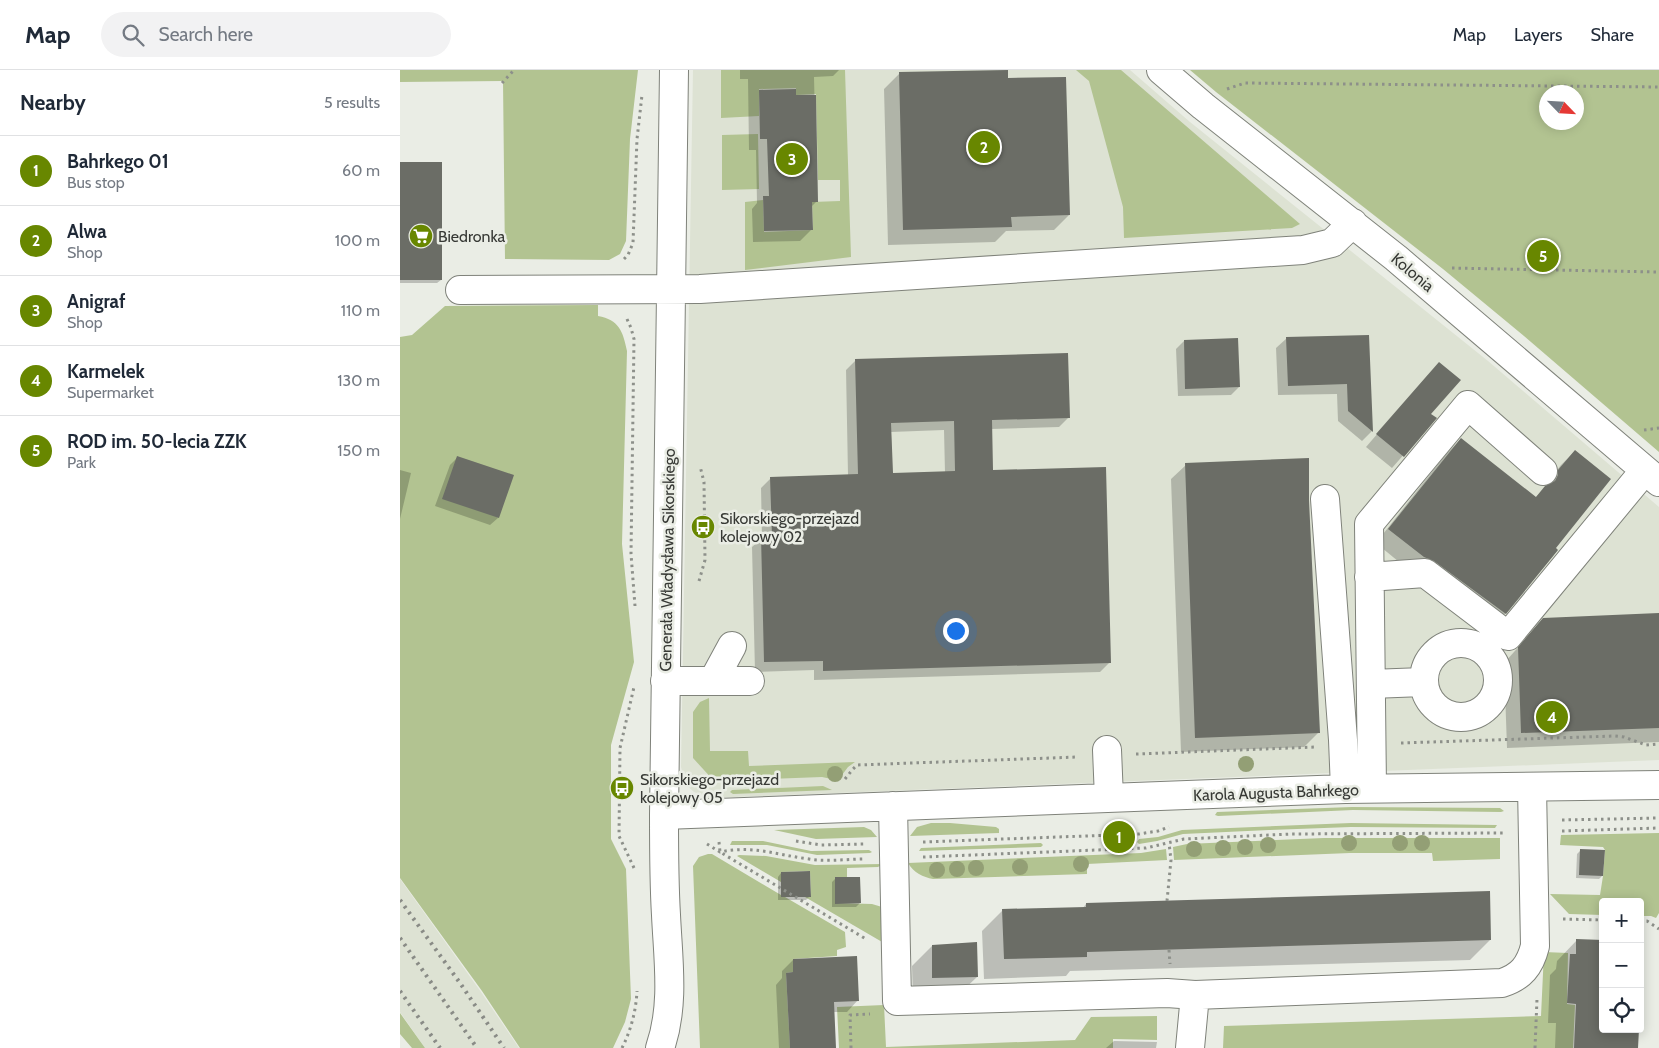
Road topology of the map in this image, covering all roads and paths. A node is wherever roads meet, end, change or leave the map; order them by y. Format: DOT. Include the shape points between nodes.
graph roads {
  1 [pos="514,70"];
  2 [pos="674,70"];
  3 [pos="1161,70"];
  4 [pos="502,83"];
  5 [pos="1659,87"];
  6 [pos="642,90"];
  7 [pos="1223,90"];
  8 [pos="1353,223"];
  9 [pos="1450,268"];
  10 [pos="1659,272"];
  11 [pos="671,288"];
  12 [pos="609,289"];
  13 [pos="460,290"];
  14 [pos="1543,471"];
  15 [pos="1652,476"];
  16 [pos="1325,499"];
  17 [pos="1369,577"];
  18 [pos="636,613"];
  19 [pos="732,646"];
  20 [pos="665,681"];
  21 [pos="713,681"];
  22 [pos="750,681"];
  23 [pos="635,682"];
  24 [pos="1423,682"];
  25 [pos="1371,684"];
  26 [pos="1659,744"];
  27 [pos="1371,745"];
  28 [pos="1343,746"];
  29 [pos="1107,753"];
  30 [pos="841,785"];
  31 [pos="1659,786"];
  32 [pos="1532,787"];
  33 [pos="1372,788"];
  34 [pos="1345,789"];
  35 [pos="1109,798"];
  36 [pos="893,806"];
  37 [pos="664,815"];
  38 [pos="1659,818"];
  39 [pos="1178,825"];
  40 [pos="1533,826"];
  41 [pos="1659,828"];
  42 [pos="719,836"];
  43 [pos="790,840"];
  44 [pos="702,842"];
  45 [pos="1170,843"];
  46 [pos="894,850"];
  47 [pos="720,852"];
  48 [pos="635,871"];
  49 [pos="1167,901"];
  50 [pos="1535,918"];
  51 [pos="1599,920"];
  52 [pos="1644,921"];
  53 [pos="1659,922"];
  54 [pos="1658,928"];
  55 [pos="897,957"];
  56 [pos="1532,960"];
  57 [pos="637,990"];
  58 [pos="1195,995"];
  59 [pos="622,1048"];
  60 [pos="660,1048"];
  61 [pos="1190,1048"];
  62 [pos="1535,1048"];
  1 -- 4 [label="path"];
  2 -- 11 [label="street, Generała Władysława Sikorskiego"];
  3 -- 8 [label="street, Kolonia"];
  5 -- 7 [label="path" via="1245,83"];
  6 -- 12 [label="path" via="633,243 628,255 610,267"];
  8 -- 11 [label="street" via="1332,243 1303,250 700,289"];
  8 -- 15 [label="street, Kolonia"];
  9 -- 10 [label="path"];
  11 -- 12 [label="street"];
  11 -- 20 [label="street, Generała Władysława Sikorskiego"];
  12 -- 13 [label="street"];
  12 -- 18 [label="path" via="609,313 620,314 628,320 634,339 630,554"];
  14 -- 17 [label="street" via="1468,405 1369,524"];
  15 -- 17 [label="street" via="1508,636 1426,573"];
  16 -- 28 [label="street"];
  17 -- 25 [label="street"];
  19 -- 21 [label="street"];
  20 -- 21 [label="street"];
  20 -- 37 [label="street, Generała Władysława Sikorskiego"];
  21 -- 22 [label="street"];
  23 -- 48 [label="path" via="620,748 619,836"];
  24 -- 25 [label="street"];
  25 -- 27 [label="street"];
  26 -- 27 [label="path" via="1646,745 1614,736"];
  27 -- 33 [label="street"];
  28 -- 29 [label="path"];
  28 -- 34 [label="street"];
  29 -- 30 [label="path" via="858,766"];
  29 -- 35 [label="street"];
  31 -- 32 [label="street, Karola Augusta Bahrkego"];
  32 -- 33 [label="street, Karola Augusta Bahrkego"];
  32 -- 40 [label="street"];
  33 -- 34 [label="street, Karola Augusta Bahrkego"];
  34 -- 35 [label="street, Karola Augusta Bahrkego"];
  35 -- 36 [label="street, Karola Augusta Bahrkego"];
  36 -- 37 [label="street, Karola Augusta Bahrkego"];
  36 -- 46 [label="street"];
  37 -- 60 [label="street, Generała Władysława Sikorskiego" via="669,996 665,1034"];
  38 -- 40 [label="path"];
  39 -- 46 [label="path" via="1139,834"];
  40 -- 41 [label="path"];
  40 -- 45 [label="path" via="1291,834"];
  40 -- 50 [label="street"];
  42 -- 47 [label="path"];
  43 -- 46 [label="path"];
  44 -- 47 [label="path"];
  45 -- 46 [label="path" via="1140,848"];
  45 -- 49 [label="path"];
  46 -- 47 [label="path" via="820,860 761,850"];
  46 -- 55 [label="street"];
  47 -- 55 [label="path"];
  50 -- 51 [label="path"];
  50 -- 56 [label="street"];
  52 -- 54 [label="path"];
  53 -- 54 [label="path"];
  55 -- 58 [label="street" via="897,1001 1167,992"];
  56 -- 58 [label="street" via="1514,979 1502,983"];
  56 -- 62 [label="path" via="1538,980"];
  57 -- 59 [label="path" via="636,1007"];
  58 -- 61 [label="street"];
}
